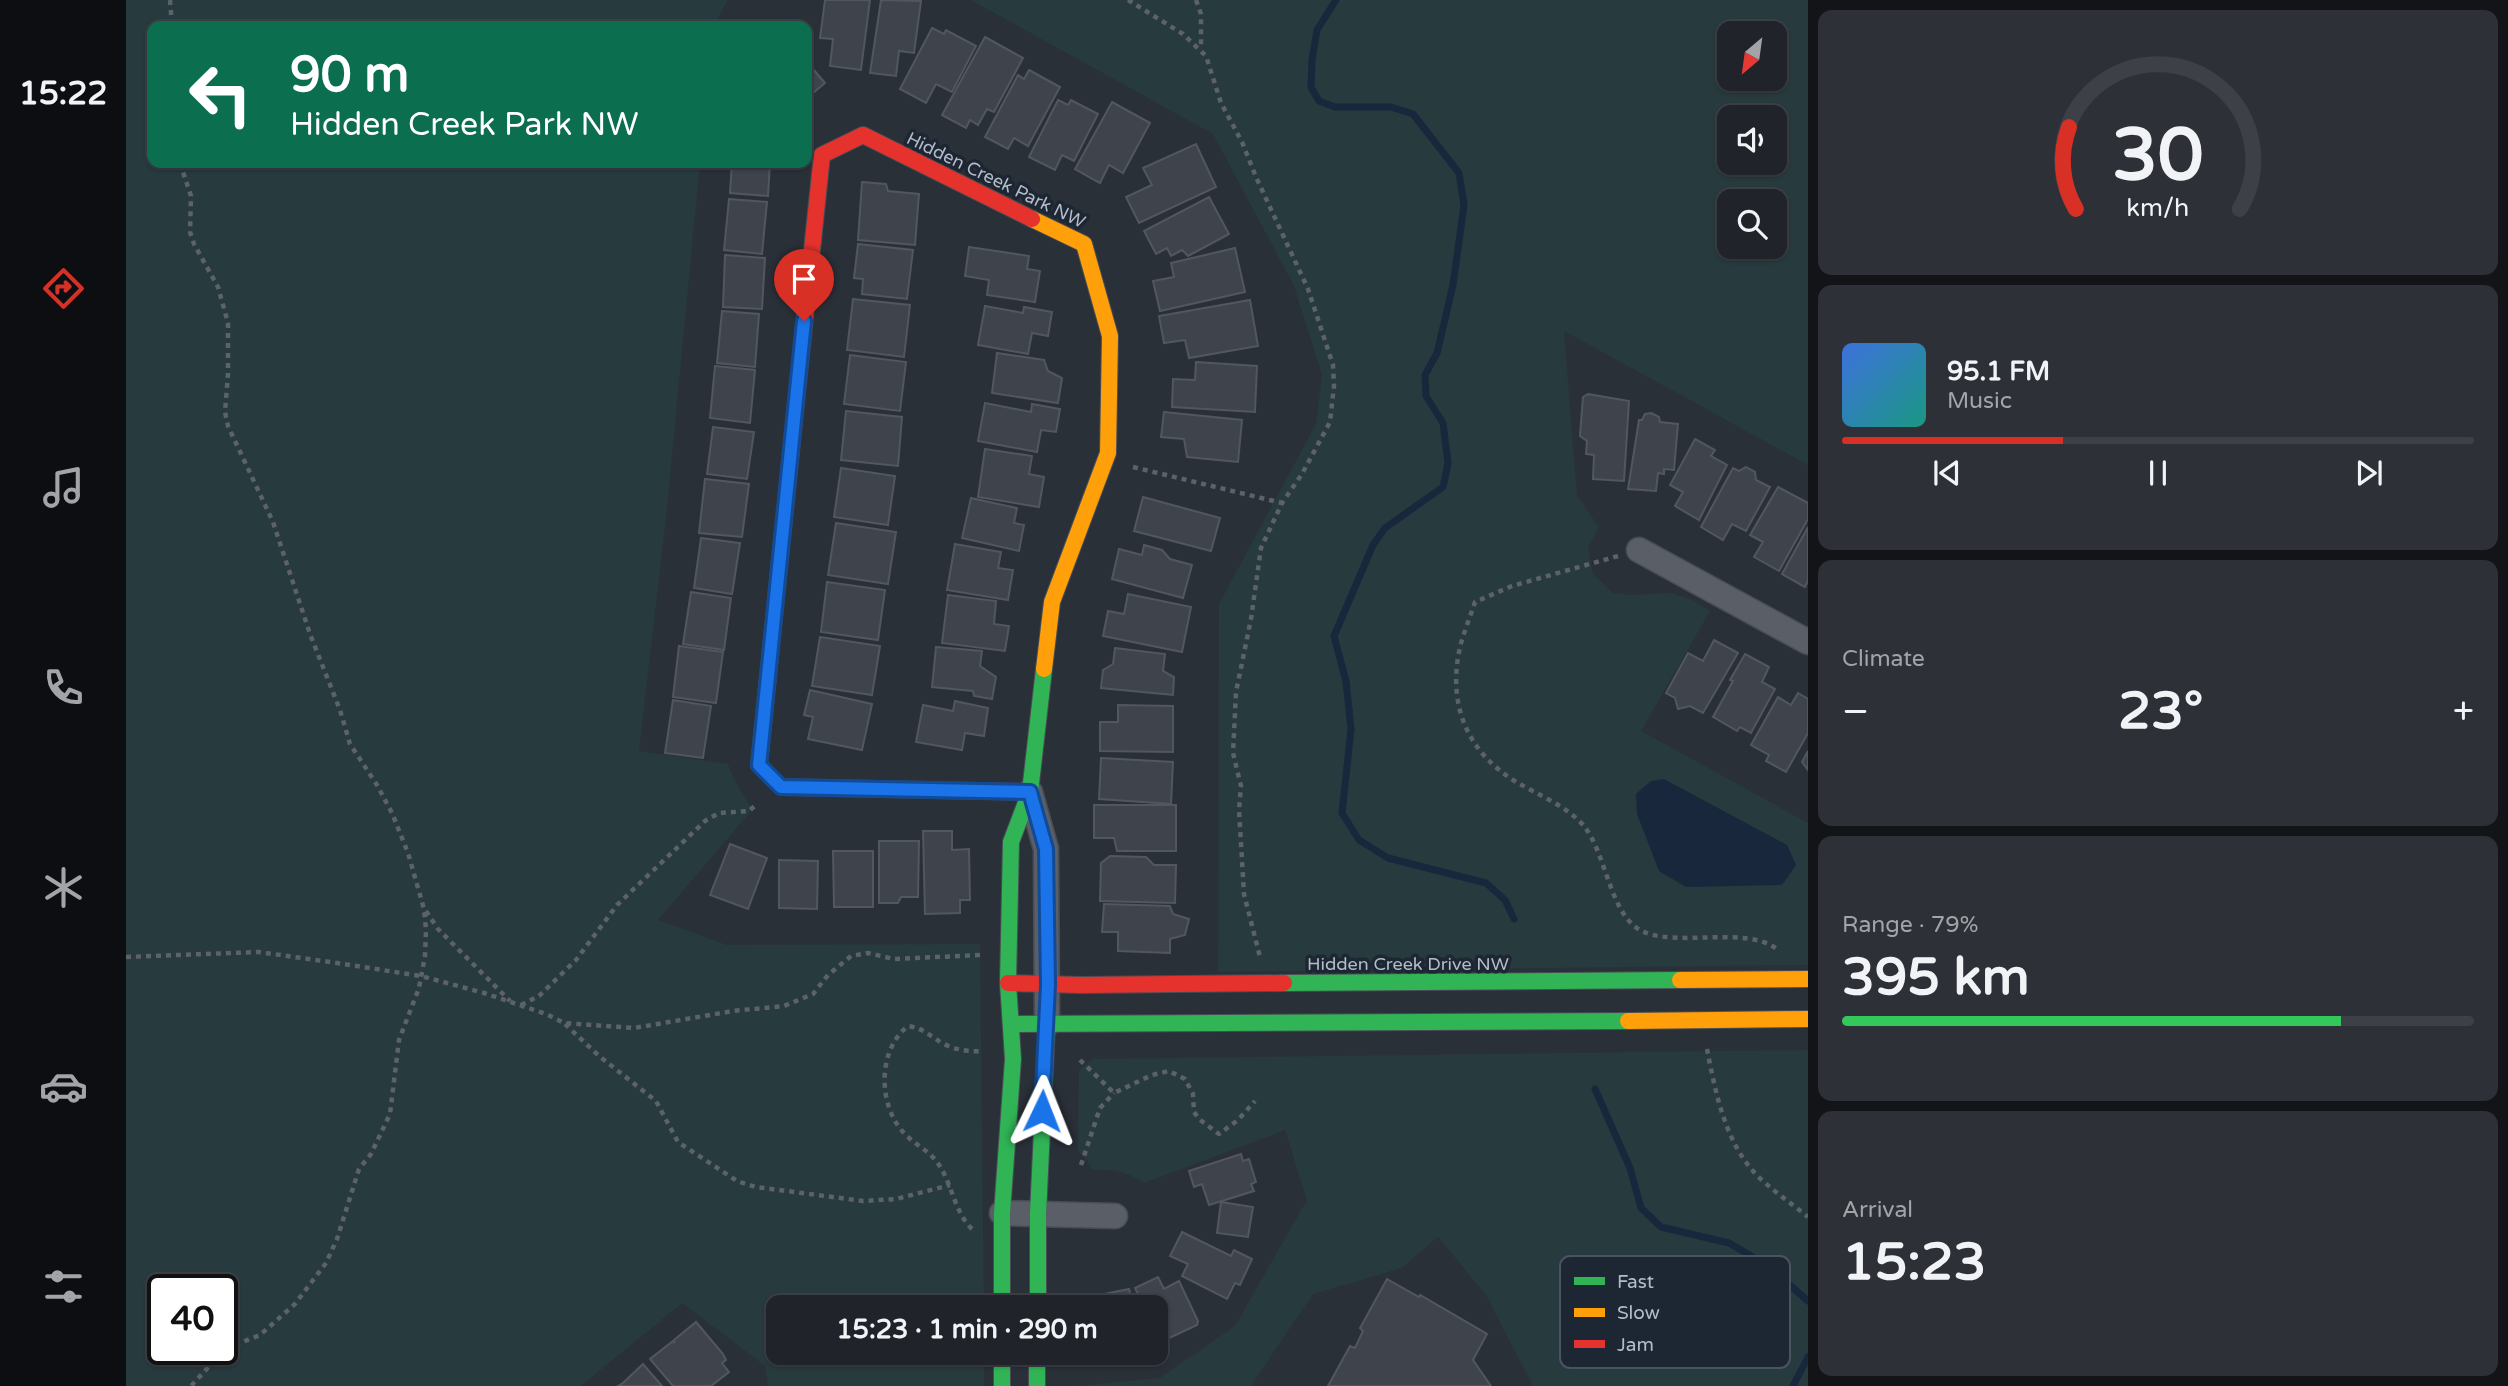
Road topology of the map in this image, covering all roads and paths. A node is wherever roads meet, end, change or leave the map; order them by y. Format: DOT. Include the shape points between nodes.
graph roads {
  1 [pos="170,0"];
  2 [pos="1128,0"];
  3 [pos="1196,0"];
  4 [pos="172,21"];
  5 [pos="1201,49"];
  6 [pos="182,168"];
  7 [pos="1125,465"];
  8 [pos="1282,503"];
  9 [pos="1639,550"];
  10 [pos="1808,642"];
  11 [pos="1030,792"];
  12 [pos="757,804"];
  13 [pos="424,909"];
  14 [pos="1781,954"];
  15 [pos="983,955"];
  16 [pos="126,957"];
  17 [pos="1260,961"];
  18 [pos="421,976"];
  19 [pos="1808,979"];
  20 [pos="1008,983"];
  21 [pos="1048,985"];
  22 [pos="511,1002"];
  23 [pos="520,1005"];
  24 [pos="1808,1018"];
  25 [pos="564,1023"];
  26 [pos="1012,1024"];
  27 [pos="1047,1024"];
  28 [pos="1707,1045"];
  29 [pos="983,1051"];
  30 [pos="1080,1060"];
  31 [pos="1114,1093"];
  32 [pos="1255,1101"];
  33 [pos="1081,1165"];
  34 [pos="950,1185"];
  35 [pos="1002,1213"];
  36 [pos="1038,1214"];
  37 [pos="1115,1216"];
  38 [pos="1808,1216"];
  39 [pos="983,1232"];
  40 [pos="1002,1295"];
  41 [pos="1038,1295"];
  42 [pos="1002,1365"];
  43 [pos="1037,1365"];
  44 [pos="191,1386"];
  45 [pos="1002,1386"];
  46 [pos="1037,1386"];
  1 -- 4 [label="path"];
  2 -- 5 [label="path"];
  3 -- 5 [label="path"];
  5 -- 8 [label="path" via="1221,103 1308,289 1332,365 1330,422"];
  6 -- 13 [label="path" via="191,196 190,232 218,287 228,323 228,426 273,522 350,744 392,813"];
  7 -- 8 [label="path"];
  8 -- 17 [label="path" via="1261,548 1234,711 1244,894"];
  9 -- 10 [label="street"];
  9 -- 14 [label="path" via="1512,586 1475,602 1457,667 1458,700 1466,732 1506,776 1583,825 1600,851 1618,906 1639,930 1758,941"];
  11 -- 11 [label="street, Hidden Creek Park NW" via="1052,602 1108,453 1110,336 1084,244 863,135 822,155 759,765 781,787"];
  11 -- 20 [label="street" via="1011,842"];
  11 -- 21 [label="street" via="1046,849"];
  12 -- 23 [label="path" via="749,811 719,813 705,821 617,905 576,960 539,996"];
  13 -- 18 [label="path"];
  13 -- 22 [label="path"];
  15 -- 25 [label="path" via="894,959 868,953 851,956 813,994 784,1006 634,1028"];
  16 -- 18 [label="path" via="259,952"];
  18 -- 22 [label="path"];
  18 -- 44 [label="path" via="399,1040 390,1114 359,1169 326,1264 296,1304 260,1335 235,1345 214,1361"];
  19 -- 21 [label="street, Hidden Creek Drive NW"];
  20 -- 21 [label="street, Hidden Creek Drive NW"];
  20 -- 26 [label="street"];
  21 -- 27 [label="street"];
  22 -- 23 [label="path"];
  23 -- 25 [label="path"];
  24 -- 27 [label="street"];
  25 -- 34 [label="path" via="656,1101 678,1142 737,1181 756,1188 863,1202"];
  26 -- 27 [label="street"];
  26 -- 35 [label="street"];
  27 -- 36 [label="street"];
  28 -- 38 [label="path" via="1717,1102 1733,1138 1753,1171"];
  29 -- 34 [label="path" via="966,1052 908,1026 889,1051 884,1072 890,1113 904,1133 937,1162"];
  30 -- 31 [label="path"];
  31 -- 32 [label="path" via="1169,1071 1185,1079 1194,1112 1219,1134"];
  31 -- 33 [label="path" via="1100,1108"];
  34 -- 39 [label="path" via="966,1223"];
  35 -- 36 [label="street"];
  35 -- 40 [label="street"];
  36 -- 37 [label="street"];
  36 -- 41 [label="street"];
  42 -- 45 [label="street"];
  43 -- 46 [label="street"];
}
